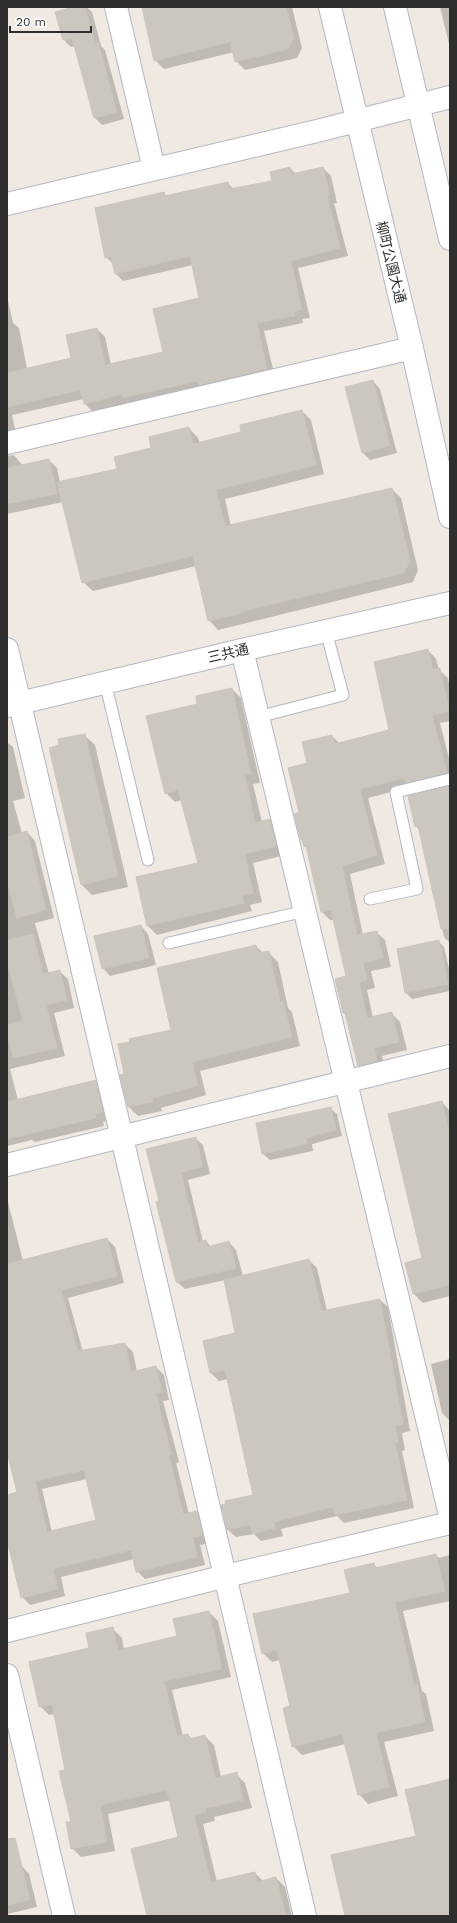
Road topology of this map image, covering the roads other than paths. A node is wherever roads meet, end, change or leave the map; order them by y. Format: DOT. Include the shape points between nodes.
graph roads {
  1 [pos="116,7"];
  2 [pos="330,7"];
  3 [pos="395,7"];
  4 [pos="450,97"];
  5 [pos="419,105"];
  6 [pos="357,121"];
  7 [pos="154,169"];
  8 [pos="7,204"];
  9 [pos="450,239"];
  10 [pos="412,348"];
  11 [pos="7,443"];
  12 [pos="450,516"];
  13 [pos="450,603"];
  14 [pos="326,631"];
  15 [pos="7,649"];
  16 [pos="242,650"];
  17 [pos="105,682"];
  18 [pos="14,705"];
  19 [pos="258,717"];
  20 [pos="450,779"];
  21 [pos="148,860"];
  22 [pos="370,899"];
  23 [pos="305,911"];
  24 [pos="169,943"];
  25 [pos="450,1056"];
  26 [pos="347,1081"];
  27 [pos="122,1136"];
  28 [pos="7,1165"];
  29 [pos="450,1515"];
  30 [pos="450,1523"];
  31 [pos="226,1576"];
  32 [pos="7,1631"];
  33 [pos="7,1675"];
  34 [pos="64,1916"];
  35 [pos="305,1916"];
  1 -- 7 [label="street"];
  2 -- 6 [label="street, 柳町公園大通"];
  3 -- 5 [label="street"];
  4 -- 5 [label="street"];
  5 -- 6 [label="street"];
  5 -- 9 [label="street"];
  6 -- 7 [label="street"];
  6 -- 10 [label="street, 柳町公園大通"];
  7 -- 8 [label="street"];
  10 -- 11 [label="street"];
  10 -- 12 [label="street, 柳町公園大通"];
  13 -- 14 [label="street, 三共通"];
  14 -- 16 [label="street, 三共通"];
  14 -- 19 [label="lane" via="343,695"];
  15 -- 18 [label="street"];
  16 -- 17 [label="street, 三共通"];
  16 -- 19 [label="street"];
  17 -- 18 [label="street, 三共通"];
  17 -- 21 [label="lane"];
  18 -- 27 [label="street"];
  19 -- 23 [label="street"];
  20 -- 22 [label="lane" via="396,792 417,890"];
  23 -- 24 [label="lane"];
  23 -- 26 [label="street"];
  25 -- 26 [label="street"];
  26 -- 27 [label="street"];
  26 -- 29 [label="street"];
  27 -- 28 [label="street"];
  27 -- 31 [label="street"];
  30 -- 31 [label="street"];
  31 -- 32 [label="street"];
  31 -- 35 [label="street"];
  33 -- 34 [label="street"];
}
